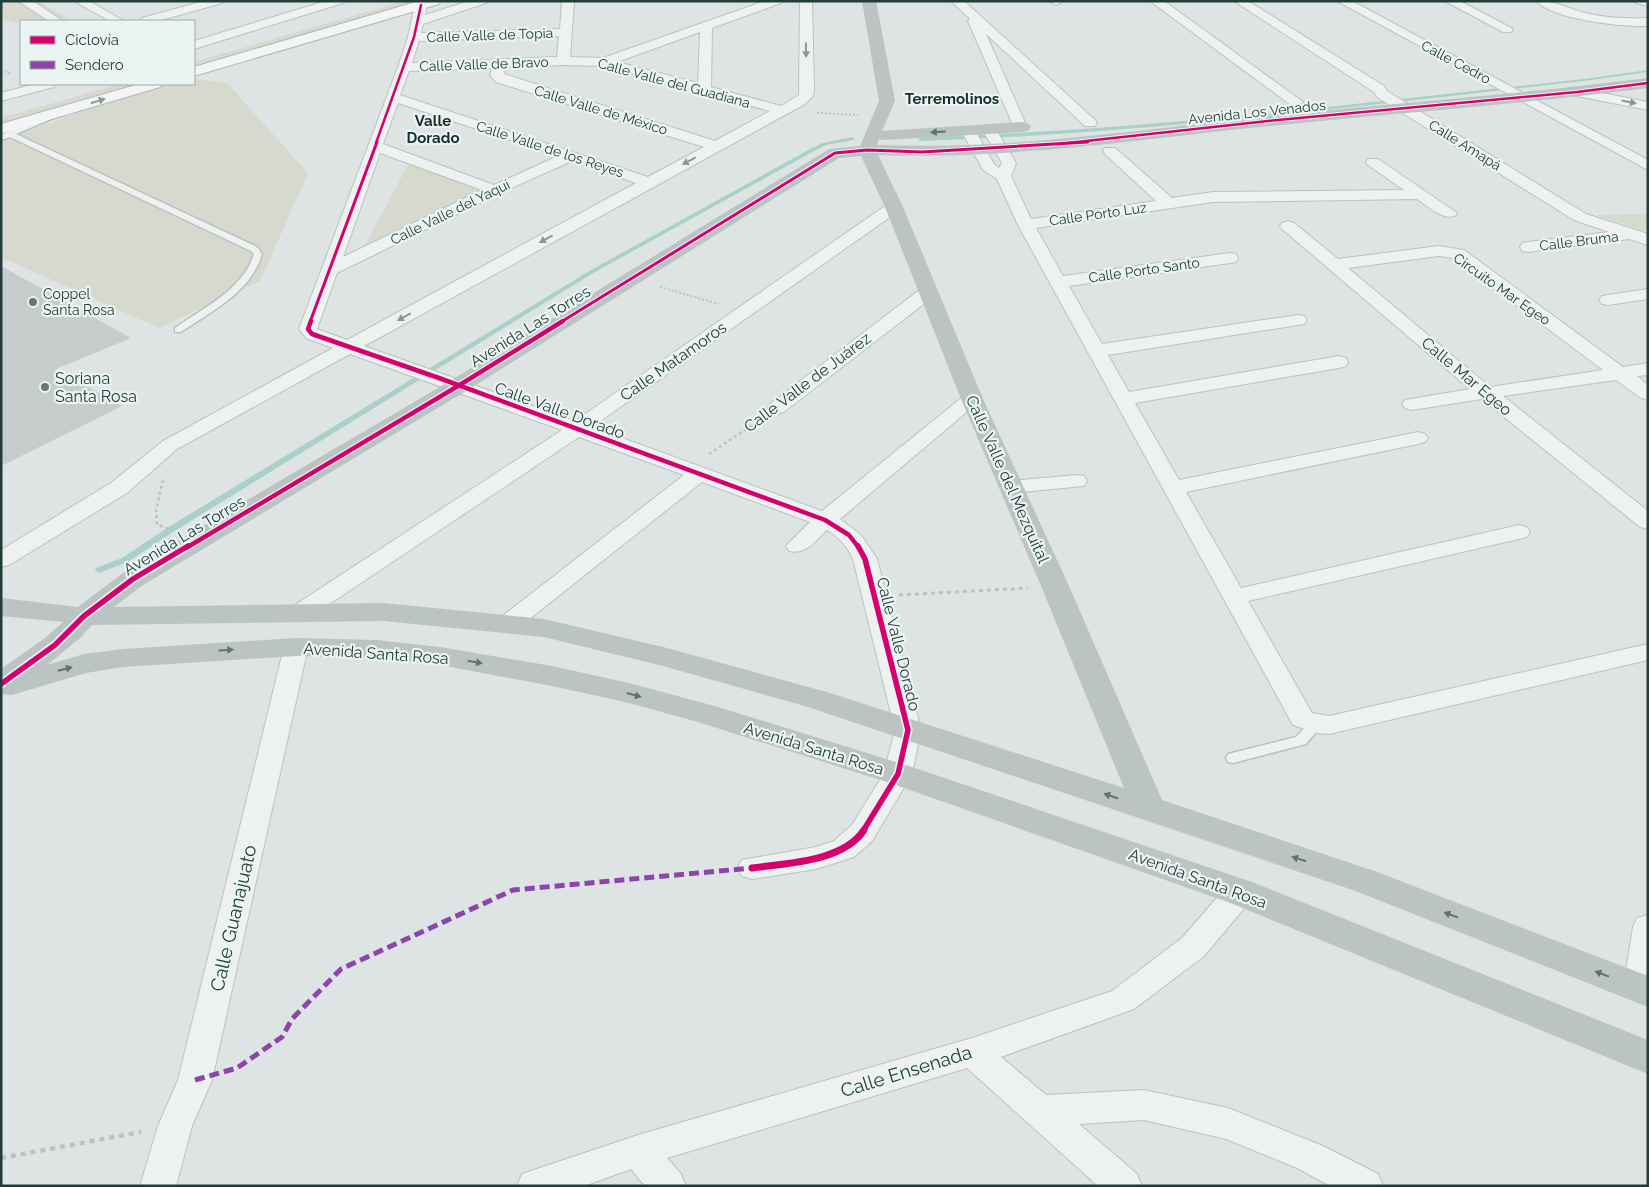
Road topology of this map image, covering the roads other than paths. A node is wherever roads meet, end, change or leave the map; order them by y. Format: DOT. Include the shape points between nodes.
graph roads {
  1 [pos="24,1"];
  2 [pos="80,1"];
  3 [pos="218,1"];
  4 [pos="340,1"];
  5 [pos="399,1"];
  6 [pos="482,1"];
  7 [pos="568,1"];
  8 [pos="777,1"];
  9 [pos="806,1"];
  10 [pos="869,1"];
  11 [pos="957,1"];
  12 [pos="1156,1"];
  13 [pos="1240,1"];
  14 [pos="1343,1"];
  15 [pos="1451,1"];
  16 [pos="1542,1"];
  17 [pos="1640,1"];
  18 [pos="428,3"];
  19 [pos="1648,3"];
  20 [pos="972,15"];
  21 [pos="55,20"];
  22 [pos="116,20"];
  23 [pos="150,20"];
  24 [pos="418,21"];
  25 [pos="1648,22"];
  26 [pos="706,28"];
  27 [pos="1507,29"];
  28 [pos="566,32"];
  29 [pos="414,37"];
  30 [pos="195,46"];
  31 [pos="238,48"];
  32 [pos="195,52"];
  33 [pos="195,61"];
  34 [pos="563,61"];
  35 [pos="604,62"];
  36 [pos="499,64"];
  37 [pos="404,67"];
  38 [pos="195,72"];
  39 [pos="1522,79"];
  40 [pos="1647,84"];
  41 [pos="45,85"];
  42 [pos="109,85"];
  43 [pos="152,85"];
  44 [pos="1465,85"];
  45 [pos="1507,89"];
  46 [pos="704,90"];
  47 [pos="1409,91"];
  48 [pos="1577,92"];
  49 [pos="394,96"];
  50 [pos="1363,96"];
  51 [pos="1,97"];
  52 [pos="1315,100"];
  53 [pos="1394,101"];
  54 [pos="1296,102"];
  55 [pos="1277,104"];
  56 [pos="1648,106"];
  57 [pos="784,112"];
  58 [pos="1,116"];
  59 [pos="1110,121"];
  60 [pos="1090,123"];
  61 [pos="1071,124"];
  62 [pos="1042,126"];
  63 [pos="1020,128"];
  64 [pos="6,132"];
  65 [pos="1,138"];
  66 [pos="994,138"];
  67 [pos="973,139"];
  68 [pos="869,142"];
  69 [pos="375,146"];
  70 [pos="717,146"];
  71 [pos="1110,151"];
  72 [pos="571,156"];
  73 [pos="1373,162"];
  74 [pos="1648,166"];
  75 [pos="1003,176"];
  76 [pos="649,182"];
  77 [pos="1403,182"];
  78 [pos="495,190"];
  79 [pos="1421,194"];
  80 [pos="1311,196"];
  81 [pos="1169,204"];
  82 [pos="894,207"];
  83 [pos="1449,214"];
  84 [pos="1026,225"];
  85 [pos="1288,226"];
  86 [pos="1631,235"];
  87 [pos="1648,240"];
  88 [pos="1528,248"];
  89 [pos="1230,258"];
  90 [pos="1334,265"];
  91 [pos="329,270"];
  92 [pos="1058,282"];
  93 [pos="928,292"];
  94 [pos="1648,294"];
  95 [pos="1608,300"];
  96 [pos="1298,320"];
  97 [pos="178,330"];
  98 [pos="351,347"];
  99 [pos="1096,351"];
  100 [pos="1339,362"];
  101 [pos="1648,369"];
  102 [pos="1618,373"];
  103 [pos="449,382"];
  104 [pos="1485,392"];
  105 [pos="1648,394"];
  106 [pos="972,399"];
  107 [pos="1123,399"];
  108 [pos="1412,404"];
  109 [pos="777,408"];
  110 [pos="577,429"];
  111 [pos="1418,438"];
  112 [pos="692,472"];
  113 [pos="1076,481"];
  114 [pos="1011,487"];
  115 [pos="1173,488"];
  116 [pos="825,520"];
  117 [pos="1648,522"];
  118 [pos="1519,532"];
  119 [pos="797,546"];
  120 [pos="1,560"];
  121 [pos="1234,597"];
  122 [pos="1,607"];
  123 [pos="301,612"];
  124 [pos="84,616"];
  125 [pos="509,623"];
  126 [pos="296,647"];
  127 [pos="1648,652"];
  128 [pos="1,686"];
  129 [pos="1316,724"];
  130 [pos="908,730"];
  131 [pos="1232,758"];
  132 [pos="898,774"];
  133 [pos="1149,809"];
  134 [pos="752,868"];
  135 [pos="1240,892"];
  136 [pos="1648,927"];
  137 [pos="1643,990"];
  138 [pos="972,1052"];
  139 [pos="1648,1057"];
  140 [pos="1040,1111"];
  141 [pos="638,1151"];
  142 [pos="538,1185"];
  143 [pos="158,1186"];
  144 [pos="668,1186"];
  145 [pos="1124,1186"];
  146 [pos="1365,1186"];
  1 -- 21 [label="street"];
  2 -- 22 [label="street"];
  3 -- 23 [label="street"];
  4 -- 30 [label="street"];
  5 -- 31 [label="highway"];
  6 -- 24 [label="street"];
  7 -- 28 [label="street"];
  8 -- 26 [label="street"];
  9 -- 57 [label="street, one-way" via="806,96"];
  10 -- 68 [label="street" via="887,101"];
  11 -- 20 [label="street"];
  12 -- 54 [label="street"];
  13 -- 53 [label="street, Calle Amapá"];
  14 -- 45 [label="street, Calle Cedro"];
  15 -- 27 [label="street"];
  16 -- 25 [label="street" via="1565,11 1625,24"];
  17 -- 19 [label="street"];
  18 -- 24 [label="street, Calle Valle Dorado"];
  18 -- 38 [label="highway"];
  20 -- 60 [label="street"];
  20 -- 63 [label="street"];
  24 -- 29 [label="street, Calle Valle Dorado"];
  26 -- 35 [label="street"];
  26 -- 46 [label="street"];
  28 -- 29 [label="street, Calle Valle de Topia"];
  28 -- 34 [label="street"];
  29 -- 37 [label="street, Calle Valle Dorado"];
  31 -- 32 [label="street"];
  31 -- 33 [label="highway"];
  34 -- 35 [label="street, Calle Valle del Guadiana"];
  34 -- 36 [label="street, Calle Valle de Bravo"];
  35 -- 46 [label="street, Calle Valle del Guadiana"];
  36 -- 37 [label="street, Calle Valle de Bravo"];
  36 -- 70 [label="street, Calle Valle de México" via="497,75 501,79"];
  37 -- 49 [label="street, Calle Valle Dorado"];
  39 -- 45 [label="street, Avenida Los Venados"];
  40 -- 48 [label="street, Avenida Los Venados"];
  41 -- 51 [label="street"];
  42 -- 58 [label="highway"];
  64 -- 43 [label="highway, one-way"];
  44 -- 45 [label="street, Avenida Los Venados"];
  45 -- 48 [label="street, Avenida Los Venados"];
  45 -- 53 [label="street, Avenida Los Venados"];
  45 -- 74 [label="street, Calle Cedro"];
  46 -- 57 [label="street, Calle Valle del Guadiana"];
  47 -- 53 [label="street, Avenida Los Venados"];
  48 -- 56 [label="street, one-way"];
  49 -- 69 [label="street, Calle Valle Dorado"];
  49 -- 72 [label="street, Calle Valle de los Reyes"];
  50 -- 53 [label="street, Avenida Los Venados"];
  52 -- 54 [label="street, Avenida Los Venados"];
  53 -- 66 [label="street, Avenida Los Venados" via="1268,121 1086,142"];
  53 -- 86 [label="street, Calle Amapá" via="1580,217"];
  54 -- 55 [label="street, Avenida Los Venados"];
  57 -- 70 [label="street"];
  59 -- 60 [label="street"];
  60 -- 61 [label="street"];
  62 -- 63 [label="street, Avenida Los Venados"];
  63 -- 66 [label="street, Avenida Los Venados"];
  64 -- 65 [label="lane"];
  64 -- 97 [label="lane" via="254,249 258,254 257,260 239,288"];
  66 -- 67 [label="street, Avenida Los Venados"];
  66 -- 75 [label="street" via="1009,163"];
  67 -- 68 [label="street, Avenida Los Venados" via="922,152"];
  67 -- 75 [label="street" via="988,166"];
  68 -- 82 [label="street, Calle Valle del Mezquital"];
  68 -- 103 [label="street, Avenida Las Torres" via="835,153 630,278"];
  69 -- 78 [label="street"];
  69 -- 91 [label="street, Calle Valle Dorado"];
  70 -- 76 [label="street, one-way"];
  71 -- 81 [label="street"];
  72 -- 76 [label="street, Calle Valle de los Reyes"];
  72 -- 78 [label="street, Calle Valle del Yaqui"];
  73 -- 77 [label="street"];
  75 -- 84 [label="street"];
  76 -- 98 [label="street, one-way"];
  77 -- 79 [label="street"];
  77 -- 80 [label="street" via="1336,189"];
  78 -- 91 [label="street, Calle Valle del Yaqui"];
  79 -- 80 [label="street"];
  79 -- 83 [label="street"];
  80 -- 81 [label="street, Calle Porto Luz" via="1220,197"];
  81 -- 84 [label="street, Calle Porto Luz"];
  82 -- 93 [label="street, Calle Valle del Mezquital"];
  82 -- 110 [label="street, Calle Matamoros"];
  84 -- 92 [label="street"];
  85 -- 90 [label="street, Calle Mar Egeo"];
  86 -- 87 [label="street, Calle Amapá"];
  86 -- 88 [label="street, Calle Bruma"];
  89 -- 92 [label="street, Calle Porto Santo"];
  90 -- 102 [label="street, Circuito Mar Egeo" via="1439,251 1458,254"];
  90 -- 104 [label="street, Calle Mar Egeo"];
  91 -- 98 [label="street, Calle Valle Dorado" via="308,329 312,334"];
  92 -- 99 [label="street"];
  93 -- 106 [label="street, Calle Valle del Mezquital"];
  93 -- 109 [label="street, Calle Valle de Juárez"];
  94 -- 95 [label="street"];
  96 -- 99 [label="street"];
  98 -- 103 [label="street, Calle Valle Dorado"];
  98 -- 120 [label="street" via="170,445 119,488"];
  99 -- 107 [label="street"];
  100 -- 107 [label="street"];
  101 -- 102 [label="street"];
  102 -- 104 [label="street"];
  102 -- 105 [label="street, Circuito Mar Egeo"];
  103 -- 110 [label="street, Calle Valle Dorado"];
  103 -- 124 [label="street, Avenida Las Torres" via="133,580"];
  104 -- 108 [label="street"];
  104 -- 117 [label="street, Calle Mar Egeo"];
  106 -- 114 [label="street, Calle Valle del Mezquital"];
  106 -- 116 [label="street"];
  107 -- 115 [label="street"];
  110 -- 112 [label="street, Calle Valle Dorado"];
  110 -- 123 [label="street, Calle Matamoros"];
  111 -- 115 [label="street"];
  112 -- 116 [label="street, Calle Valle Dorado"];
  112 -- 125 [label="street"];
  113 -- 114 [label="street"];
  114 -- 133 [label="street, Calle Valle del Mezquital"];
  115 -- 121 [label="street"];
  116 -- 119 [label="street"];
  116 -- 130 [label="street, Calle Valle Dorado" via="848,532 865,559"];
  118 -- 121 [label="street"];
  121 -- 129 [label="street" via="1302,719"];
  122 -- 124 [label="street"];
  123 -- 124 [label="street"];
  123 -- 125 [label="street" via="383,612"];
  124 -- 128 [label="street, Avenida Santa Rosa" via="55,645"];
  125 -- 130 [label="street" via="667,657 818,700"];
  128 -- 126 [label="street, Avenida Santa Rosa, one-way" via="123,658"];
  126 -- 132 [label="street, Avenida Santa Rosa, one-way" via="377,649 440,656 552,676 707,714"];
  126 -- 143 [label="street, Calle Guanajuato" via="195,1080 175,1126"];
  127 -- 129 [label="street" via="1329,724"];
  129 -- 131 [label="lane" via="1301,741"];
  130 -- 132 [label="street"];
  133 -- 130 [label="street, one-way"];
  132 -- 134 [label="street" via="862,833 844,849 816,858"];
  132 -- 135 [label="street, Avenida Santa Rosa"];
  137 -- 133 [label="street, one-way" via="1365,881"];
  135 -- 138 [label="street, Calle Ensenada" via="1193,947 1123,1000"];
  135 -- 139 [label="street, Avenida Santa Rosa"];
  136 -- 137 [label="street"];
  138 -- 140 [label="street"];
  138 -- 141 [label="street, Calle Ensenada"];
  140 -- 145 [label="street"];
  140 -- 146 [label="street" via="1144,1105 1228,1124 1310,1157"];
  141 -- 142 [label="street, Calle Ensenada"];
  141 -- 144 [label="street"];
}
